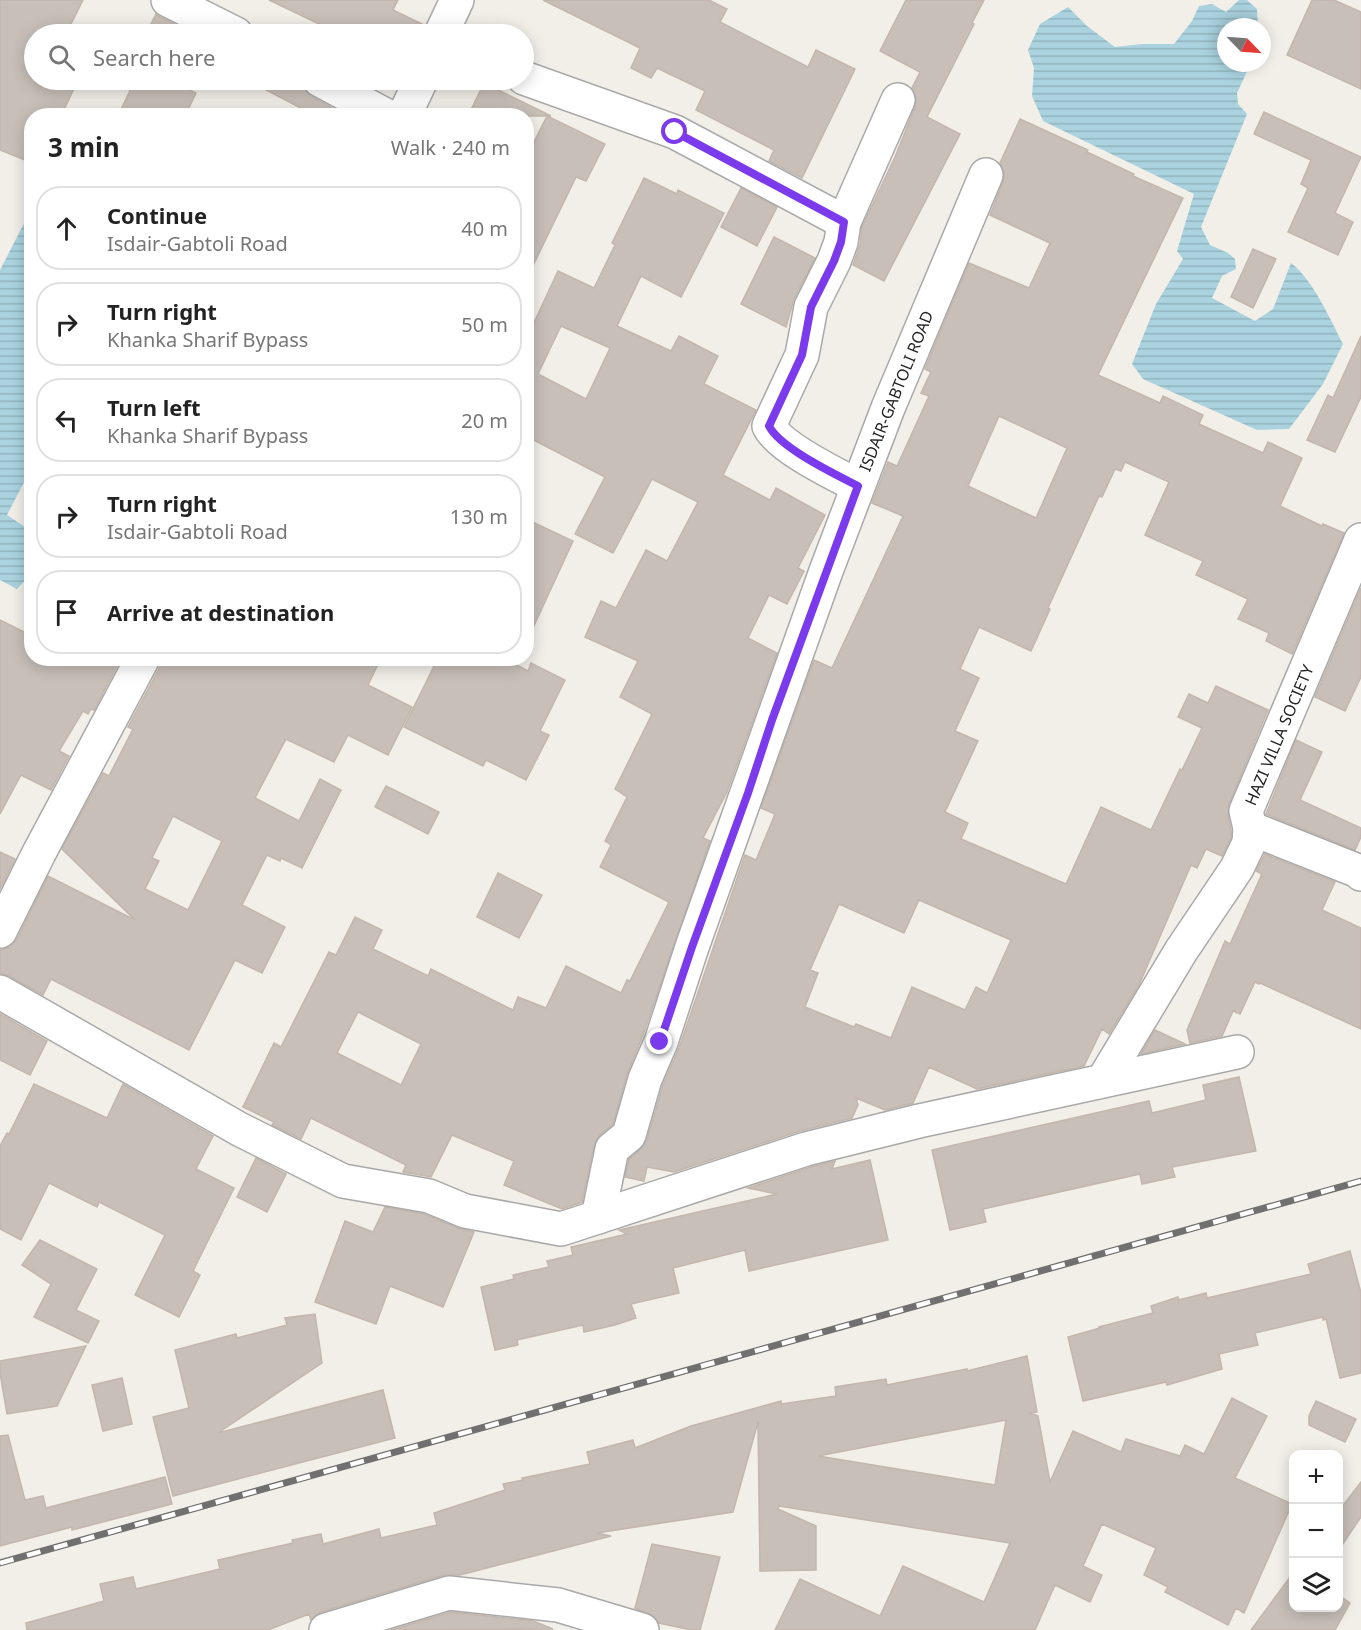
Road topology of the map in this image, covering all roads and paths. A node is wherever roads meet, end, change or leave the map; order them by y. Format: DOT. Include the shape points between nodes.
graph roads {
  1 [pos="168,0"];
  2 [pos="457,0"];
  3 [pos="224,19"];
  4 [pos="446,24"];
  5 [pos="534,82"];
  6 [pos="339,90"];
  7 [pos="416,90"];
  8 [pos="898,100"];
  9 [pos="372,108"];
  10 [pos="408,108"];
  11 [pos="986,175"];
  12 [pos="844,222"];
  13 [pos="858,486"];
  14 [pos="1361,540"];
  15 [pos="139,666"];
  16 [pos="1250,828"];
  17 [pos="1361,874"];
  18 [pos="0,931"];
  19 [pos="0,992"];
  20 [pos="1238,1052"];
  21 [pos="1104,1079"];
  22 [pos="598,1217"];
  23 [pos="326,1630"];
  24 [pos="642,1630"];
  1 -- 3 [label="street"];
  2 -- 4 [label="street"];
  5 -- 12 [label="street" via="675,132"];
  6 -- 9 [label="street"];
  7 -- 10 [label="street"];
  8 -- 12 [label="street"];
  11 -- 13 [label="street, ISDAIR-GABTOLI ROAD"];
  12 -- 13 [label="street" via="834,261 811,307 802,355 769,426 773,435 807,458"];
  13 -- 22 [label="street, ISDAIR-GABTOLI ROAD" via="645,1079 629,1135 612,1149"];
  14 -- 16 [label="street, HAZI VILLA SOCIETY" via="1246,812"];
  15 -- 18 [label="street"];
  16 -- 17 [label="street"];
  16 -- 21 [label="street, HAZI VILLA SOCIETY" via="1237,868 1181,951"];
  19 -- 22 [label="street" via="239,1129 343,1181 429,1196 465,1211 561,1229"];
  20 -- 21 [label="street"];
  21 -- 22 [label="street" via="806,1149"];
  23 -- 24 [label="street" via="449,1593 558,1605"];
}
